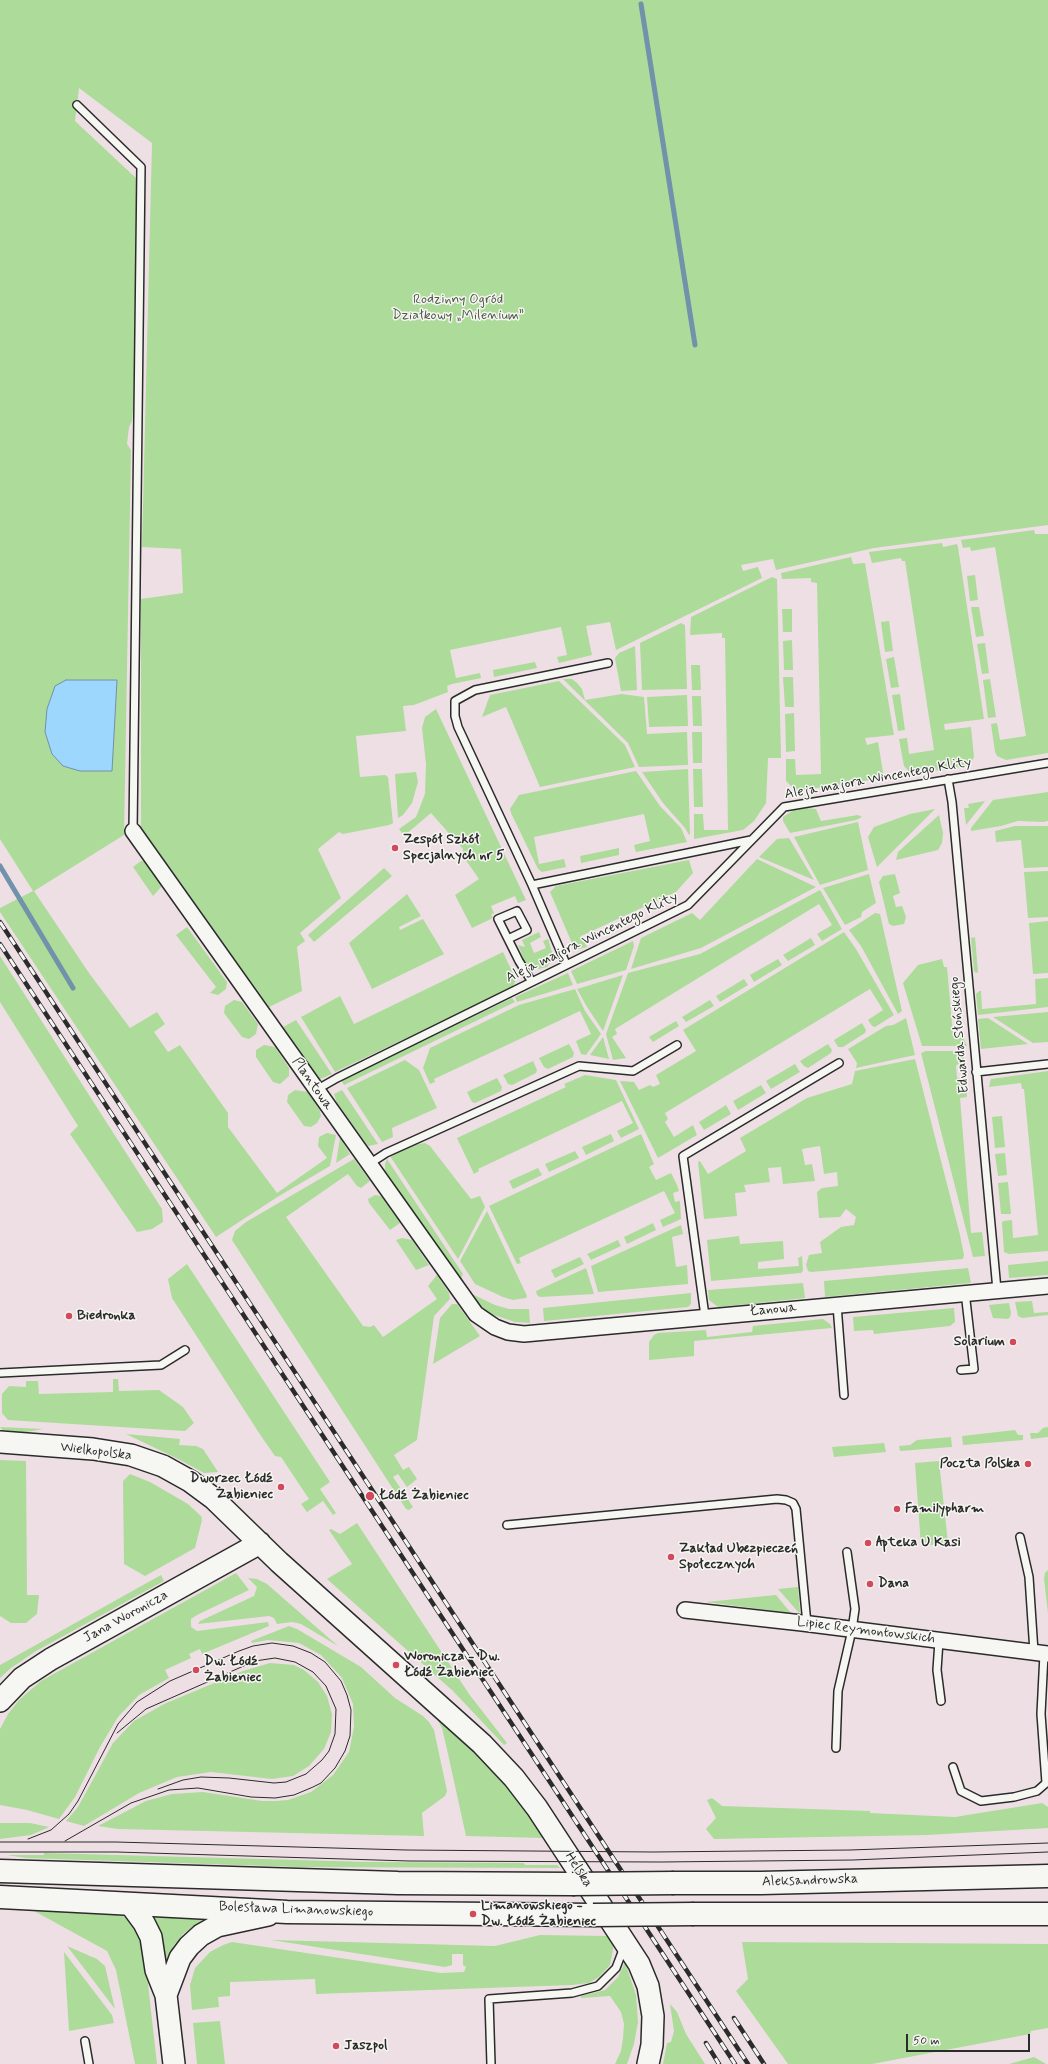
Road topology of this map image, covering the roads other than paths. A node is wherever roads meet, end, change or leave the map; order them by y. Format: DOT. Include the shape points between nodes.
graph roads {
  1 [pos="77,105"];
  2 [pos="608,664"];
  3 [pos="1048,764"];
  4 [pos="948,779"];
  5 [pos="133,831"];
  6 [pos="752,840"];
  7 [pos="532,885"];
  8 [pos="508,939"];
  9 [pos="566,964"];
  10 [pos="532,982"];
  11 [pos="677,1045"];
  12 [pos="839,1063"];
  13 [pos="1048,1064"];
  14 [pos="976,1072"];
  15 [pos="316,1090"];
  16 [pos="369,1164"];
  17 [pos="1048,1286"];
  18 [pos="997,1290"];
  19 [pos="965,1292"];
  20 [pos="837,1304"];
  21 [pos="705,1316"];
  22 [pos="499,1329"];
  23 [pos="185,1350"];
  24 [pos="961,1370"];
  25 [pos="0,1373"];
  26 [pos="844,1395"];
  27 [pos="0,1442"];
  28 [pos="507,1525"];
  29 [pos="1020,1537"];
  30 [pos="260,1543"];
  31 [pos="847,1552"];
  32 [pos="685,1610"];
  33 [pos="807,1624"];
  34 [pos="852,1630"];
  35 [pos="939,1641"];
  36 [pos="1042,1653"];
  37 [pos="0,1701"];
  38 [pos="941,1701"];
  39 [pos="836,1748"];
  40 [pos="494,1755"];
  41 [pos="953,1767"];
  42 [pos="1047,1783"];
  43 [pos="3,1869"];
  44 [pos="1048,1876"];
  45 [pos="0,1897"];
  46 [pos="130,1904"];
  47 [pos="287,1912"];
  48 [pos="1048,1914"];
  49 [pos="626,1943"];
  50 [pos="166,1995"];
  51 [pos="85,2041"];
  52 [pos="89,2064"];
  53 [pos="174,2064"];
  54 [pos="491,2064"];
  55 [pos="648,2064"];
  1 -- 5 [label="lane" via="141,167"];
  2 -- 7 [label="lane" via="475,690 455,701 454,716 458,728"];
  3 -- 4 [label="lane, Aleja majora Wincentego Klity"];
  4 -- 6 [label="lane, Aleja majora Wincentego Klity" via="784,807"];
  4 -- 14 [label="lane, Edwarda Słońskiego"];
  5 -- 15 [label="street, Plantowa"];
  6 -- 7 [label="lane"];
  6 -- 9 [label="lane, Aleja majora Wincentego Klity" via="688,905"];
  7 -- 9 [label="lane"];
  8 -- 10 [label="lane"];
  9 -- 10 [label="lane, Aleja majora Wincentego Klity"];
  10 -- 15 [label="lane, Aleja majora Wincentego Klity"];
  11 -- 16 [label="lane" via="633,1071 579,1066 386,1153"];
  12 -- 21 [label="lane" via="683,1156"];
  13 -- 14 [label="lane"];
  14 -- 18 [label="lane, Edwarda Słońskiego"];
  15 -- 16 [label="street, Plantowa"];
  16 -- 22 [label="street, Plantowa" via="476,1314"];
  17 -- 18 [label="street, Łanowa"];
  18 -- 19 [label="street, Łanowa"];
  19 -- 20 [label="street, Łanowa"];
  19 -- 24 [label="lane" via="974,1369"];
  20 -- 21 [label="street, Łanowa"];
  20 -- 26 [label="lane"];
  21 -- 22 [label="street, Łanowa" via="524,1334"];
  23 -- 25 [label="lane" via="161,1366"];
  27 -- 30 [label="street, Wielkopolska" via="110,1451 154,1462 204,1490"];
  28 -- 33 [label="lane" via="786,1500 796,1509"];
  29 -- 36 [label="lane"];
  30 -- 37 [label="street, Jana Woronicza" via="45,1662 22,1678"];
  30 -- 40 [label="street, Wielkopolska"];
  31 -- 34 [label="lane" via="855,1609"];
  32 -- 33 [label="street, Lipiec Reymontowskich"];
  33 -- 34 [label="street, Lipiec Reymontowskich"];
  34 -- 35 [label="street, Lipiec Reymontowskich"];
  34 -- 39 [label="lane" via="838,1691"];
  35 -- 36 [label="street, Lipiec Reymontowskich"];
  35 -- 38 [label="lane" via="938,1686"];
  36 -- 42 [label="lane" via="1041,1714"];
  40 -- 49 [label="street, Helska" via="537,1808"];
  41 -- 42 [label="lane" via="961,1791 981,1801 1037,1791"];
  43 -- 44 [label="main road, Aleksandrowska, bridge" via="398,1883 761,1883"];
  45 -- 46 [label="main road, Bolesława Limanowskiego"];
  46 -- 47 [label="main road, Bolesława Limanowskiego"];
  46 -- 50 [label="street" via="151,1937 156,1970"];
  47 -- 48 [label="main road, Bolesława Limanowskiego, bridge" via="593,1916"];
  47 -- 50 [label="street" via="217,1926 201,1935 180,1958"];
  49 -- 54 [label="lane" via="616,1968 598,1986 572,1992 489,1998"];
  49 -- 55 [label="street, Helska" via="641,1968 651,1998 653,2034"];
  50 -- 53 [label="street"];
  51 -- 52 [label="lane"];
}
